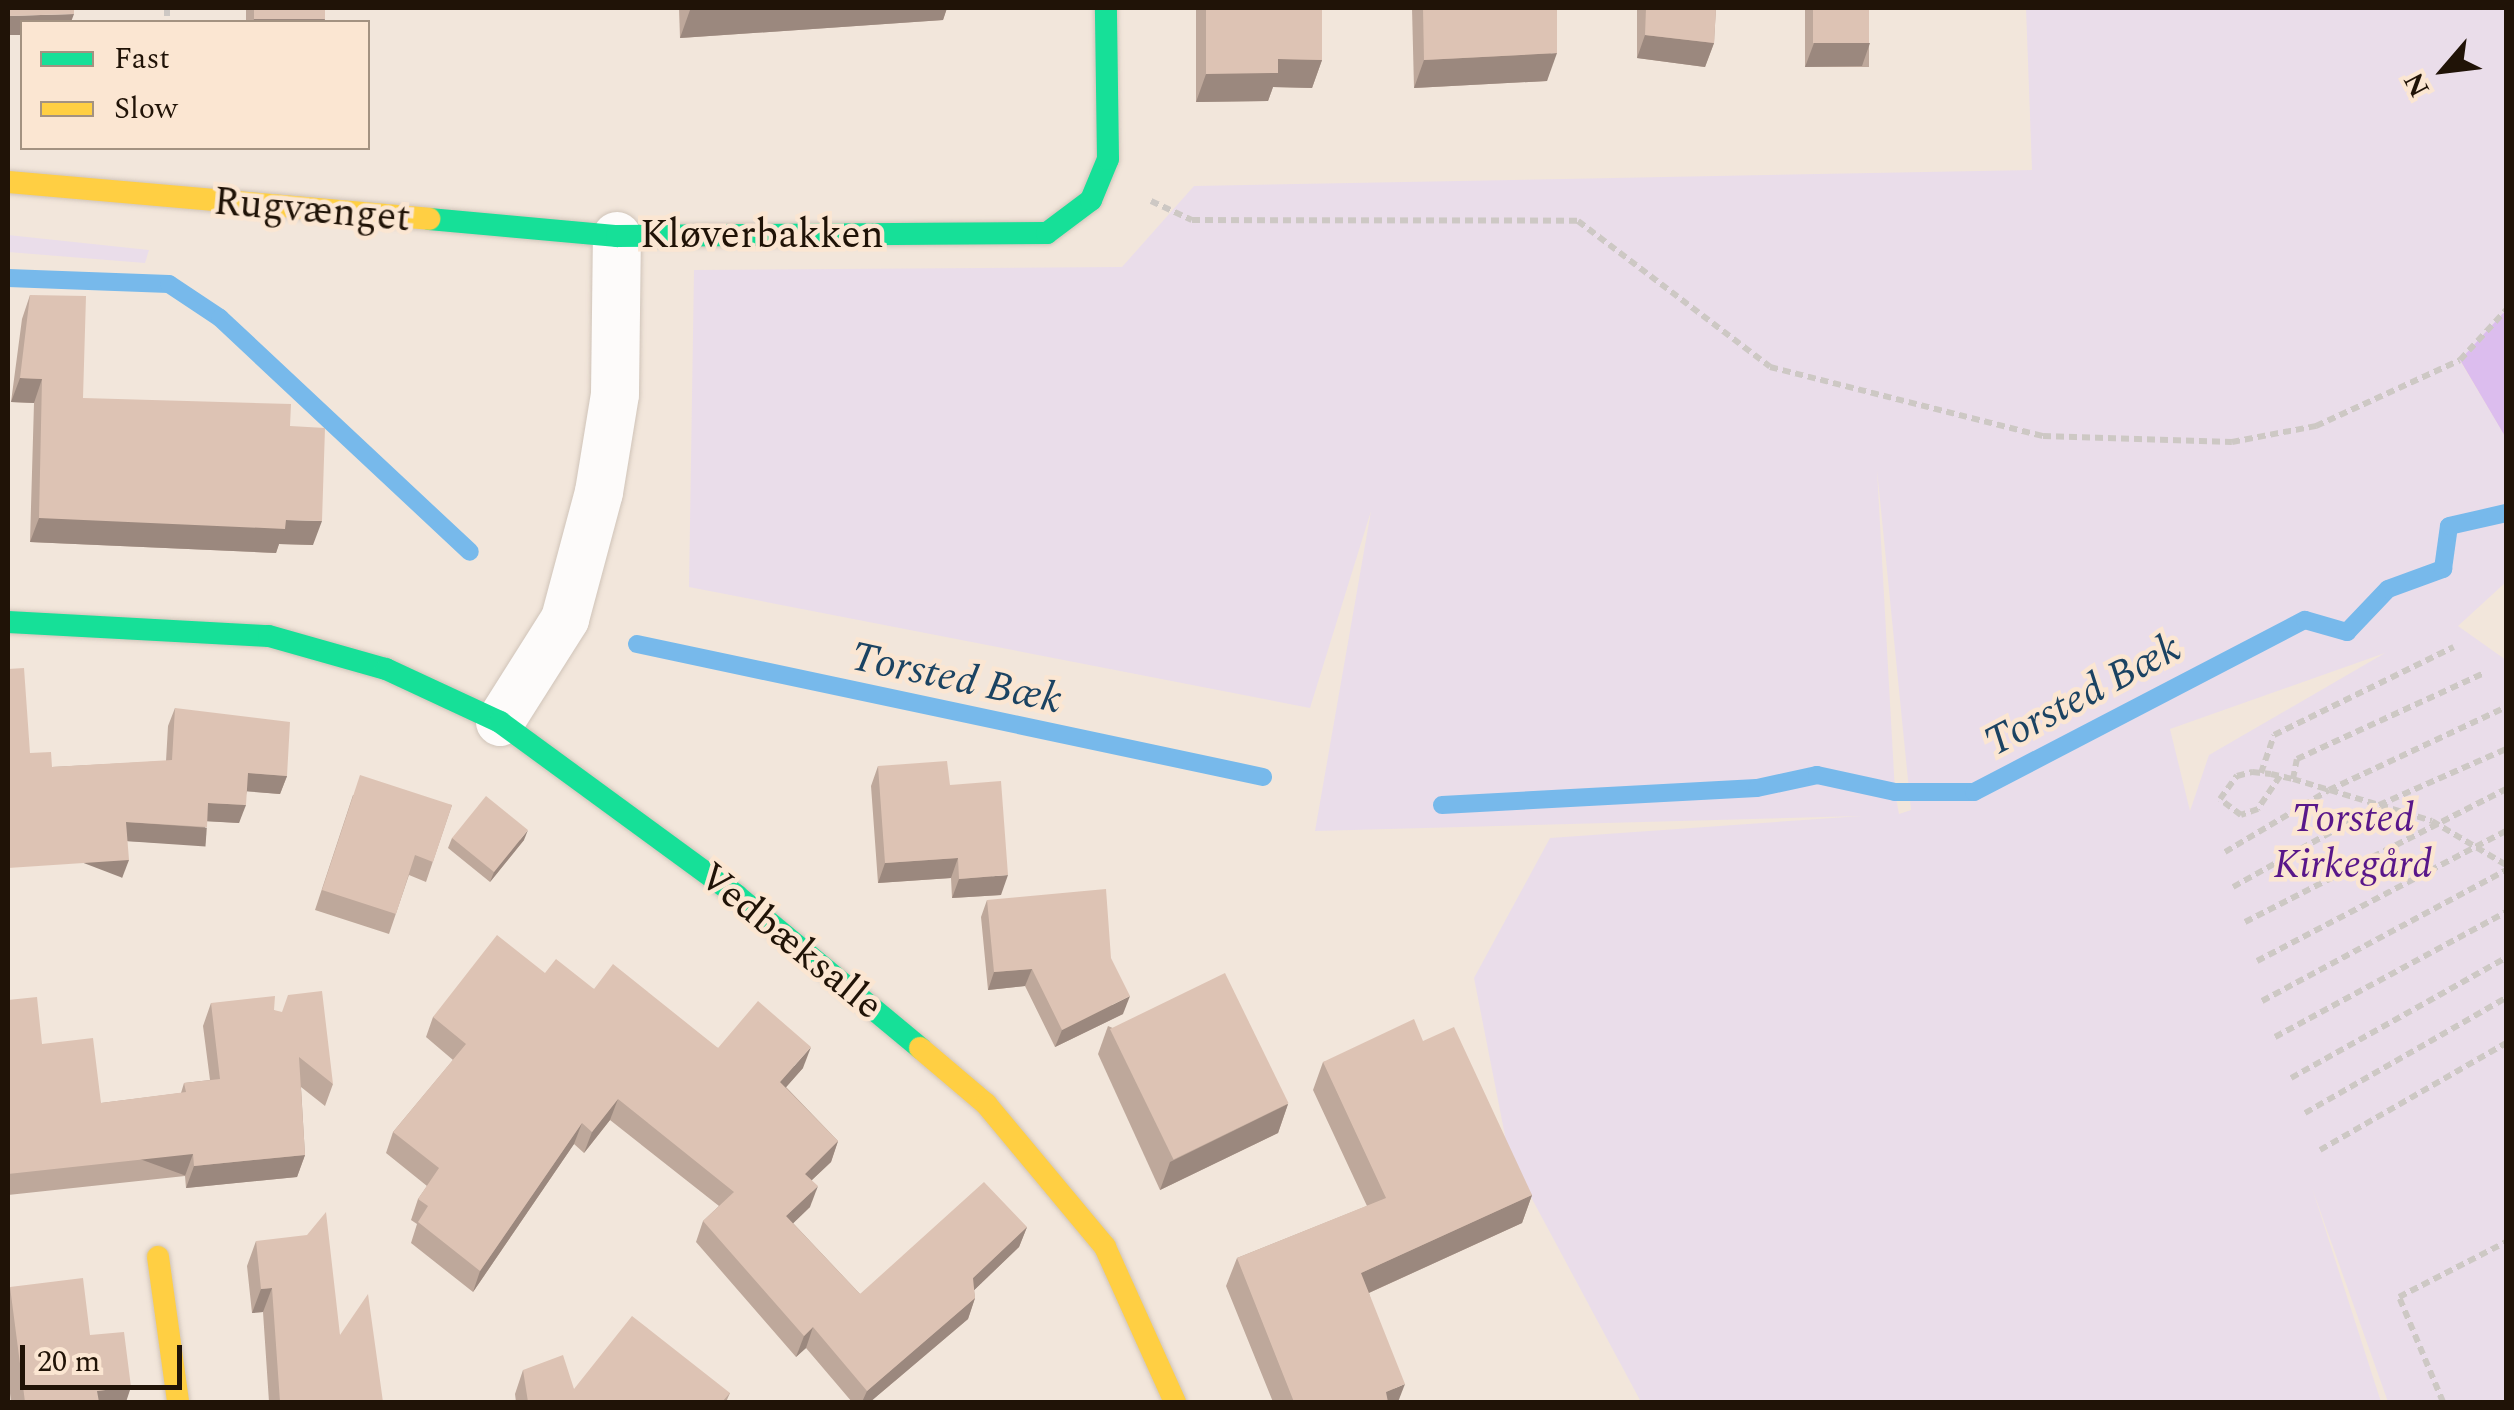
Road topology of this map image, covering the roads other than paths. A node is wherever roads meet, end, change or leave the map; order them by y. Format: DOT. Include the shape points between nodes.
graph roads {
  1 [pos="1106,8"];
  2 [pos="8,182"];
  3 [pos="618,236"];
  4 [pos="8,622"];
  5 [pos="500,722"];
  6 [pos="158,1257"];
  7 [pos="178,1402"];
  8 [pos="1175,1402"];
  1 -- 3 [label="street, Kløverbakken" via="1100,178 1091,200 1047,234"];
  2 -- 3 [label="street, Rugvænget"];
  3 -- 5 [label="street, Kløverbakken" via="615,394 599,492 564,619"];
  4 -- 5 [label="street, Vedbæksalle" via="269,636 386,668"];
  5 -- 8 [label="street, Vedbæksalle" via="736,895 986,1104 1105,1247"];
  6 -- 7 [label="street"];
}
